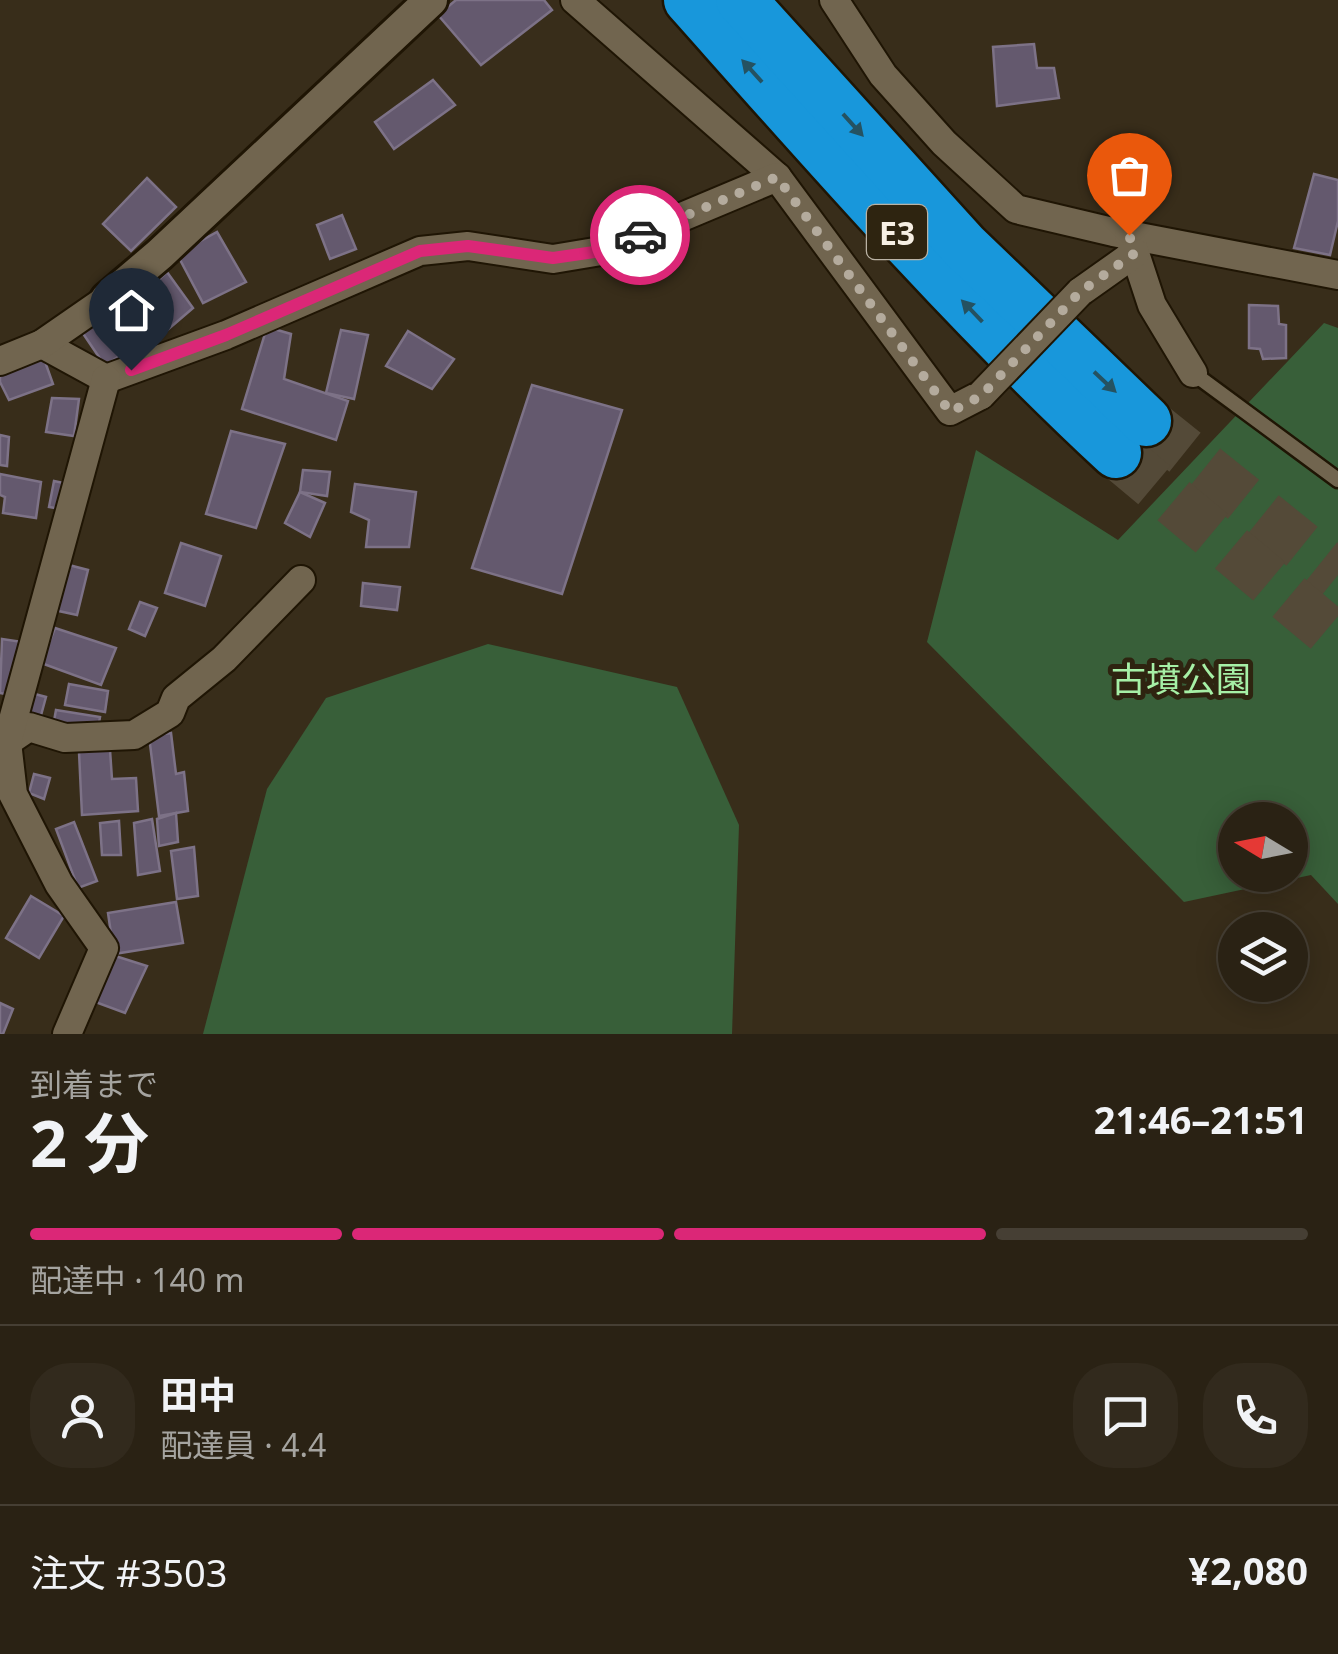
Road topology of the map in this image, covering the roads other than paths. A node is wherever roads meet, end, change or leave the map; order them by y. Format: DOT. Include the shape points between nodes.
graph roads {
  1 [pos="431,0"];
  2 [pos="575,0"];
  3 [pos="689,0"];
  4 [pos="742,0"];
  5 [pos="834,0"];
  6 [pos="777,177"];
  7 [pos="1132,244"];
  8 [pos="1338,275"];
  9 [pos="107,299"];
  10 [pos="42,344"];
  11 [pos="0,361"];
  12 [pos="1193,373"];
  13 [pos="106,380"];
  14 [pos="1338,480"];
  15 [pos="301,580"];
  16 [pos="3,741"];
  17 [pos="67,1034"];
  1 -- 9 [label="street"];
  2 -- 6 [label="street"];
  4 -- 3 [label="highway, E3, one-way" via="1131,436 1042,384"];
  5 -- 7 [label="street" via="883,75 1016,209"];
  6 -- 7 [label="street, bridge" via="950,412 981,396"];
  6 -- 13 [label="street" via="601,251 553,258 468,246 420,251"];
  7 -- 8 [label="street"];
  7 -- 12 [label="street" via="1152,305"];
  9 -- 10 [label="street"];
  10 -- 11 [label="street"];
  10 -- 13 [label="street"];
  12 -- 14 [label="lane"];
  13 -- 16 [label="street"];
  15 -- 16 [label="street" via="176,698 170,713 134,734 65,738 29,727"];
  16 -- 17 [label="street" via="13,794 59,884 104,948"];
}
